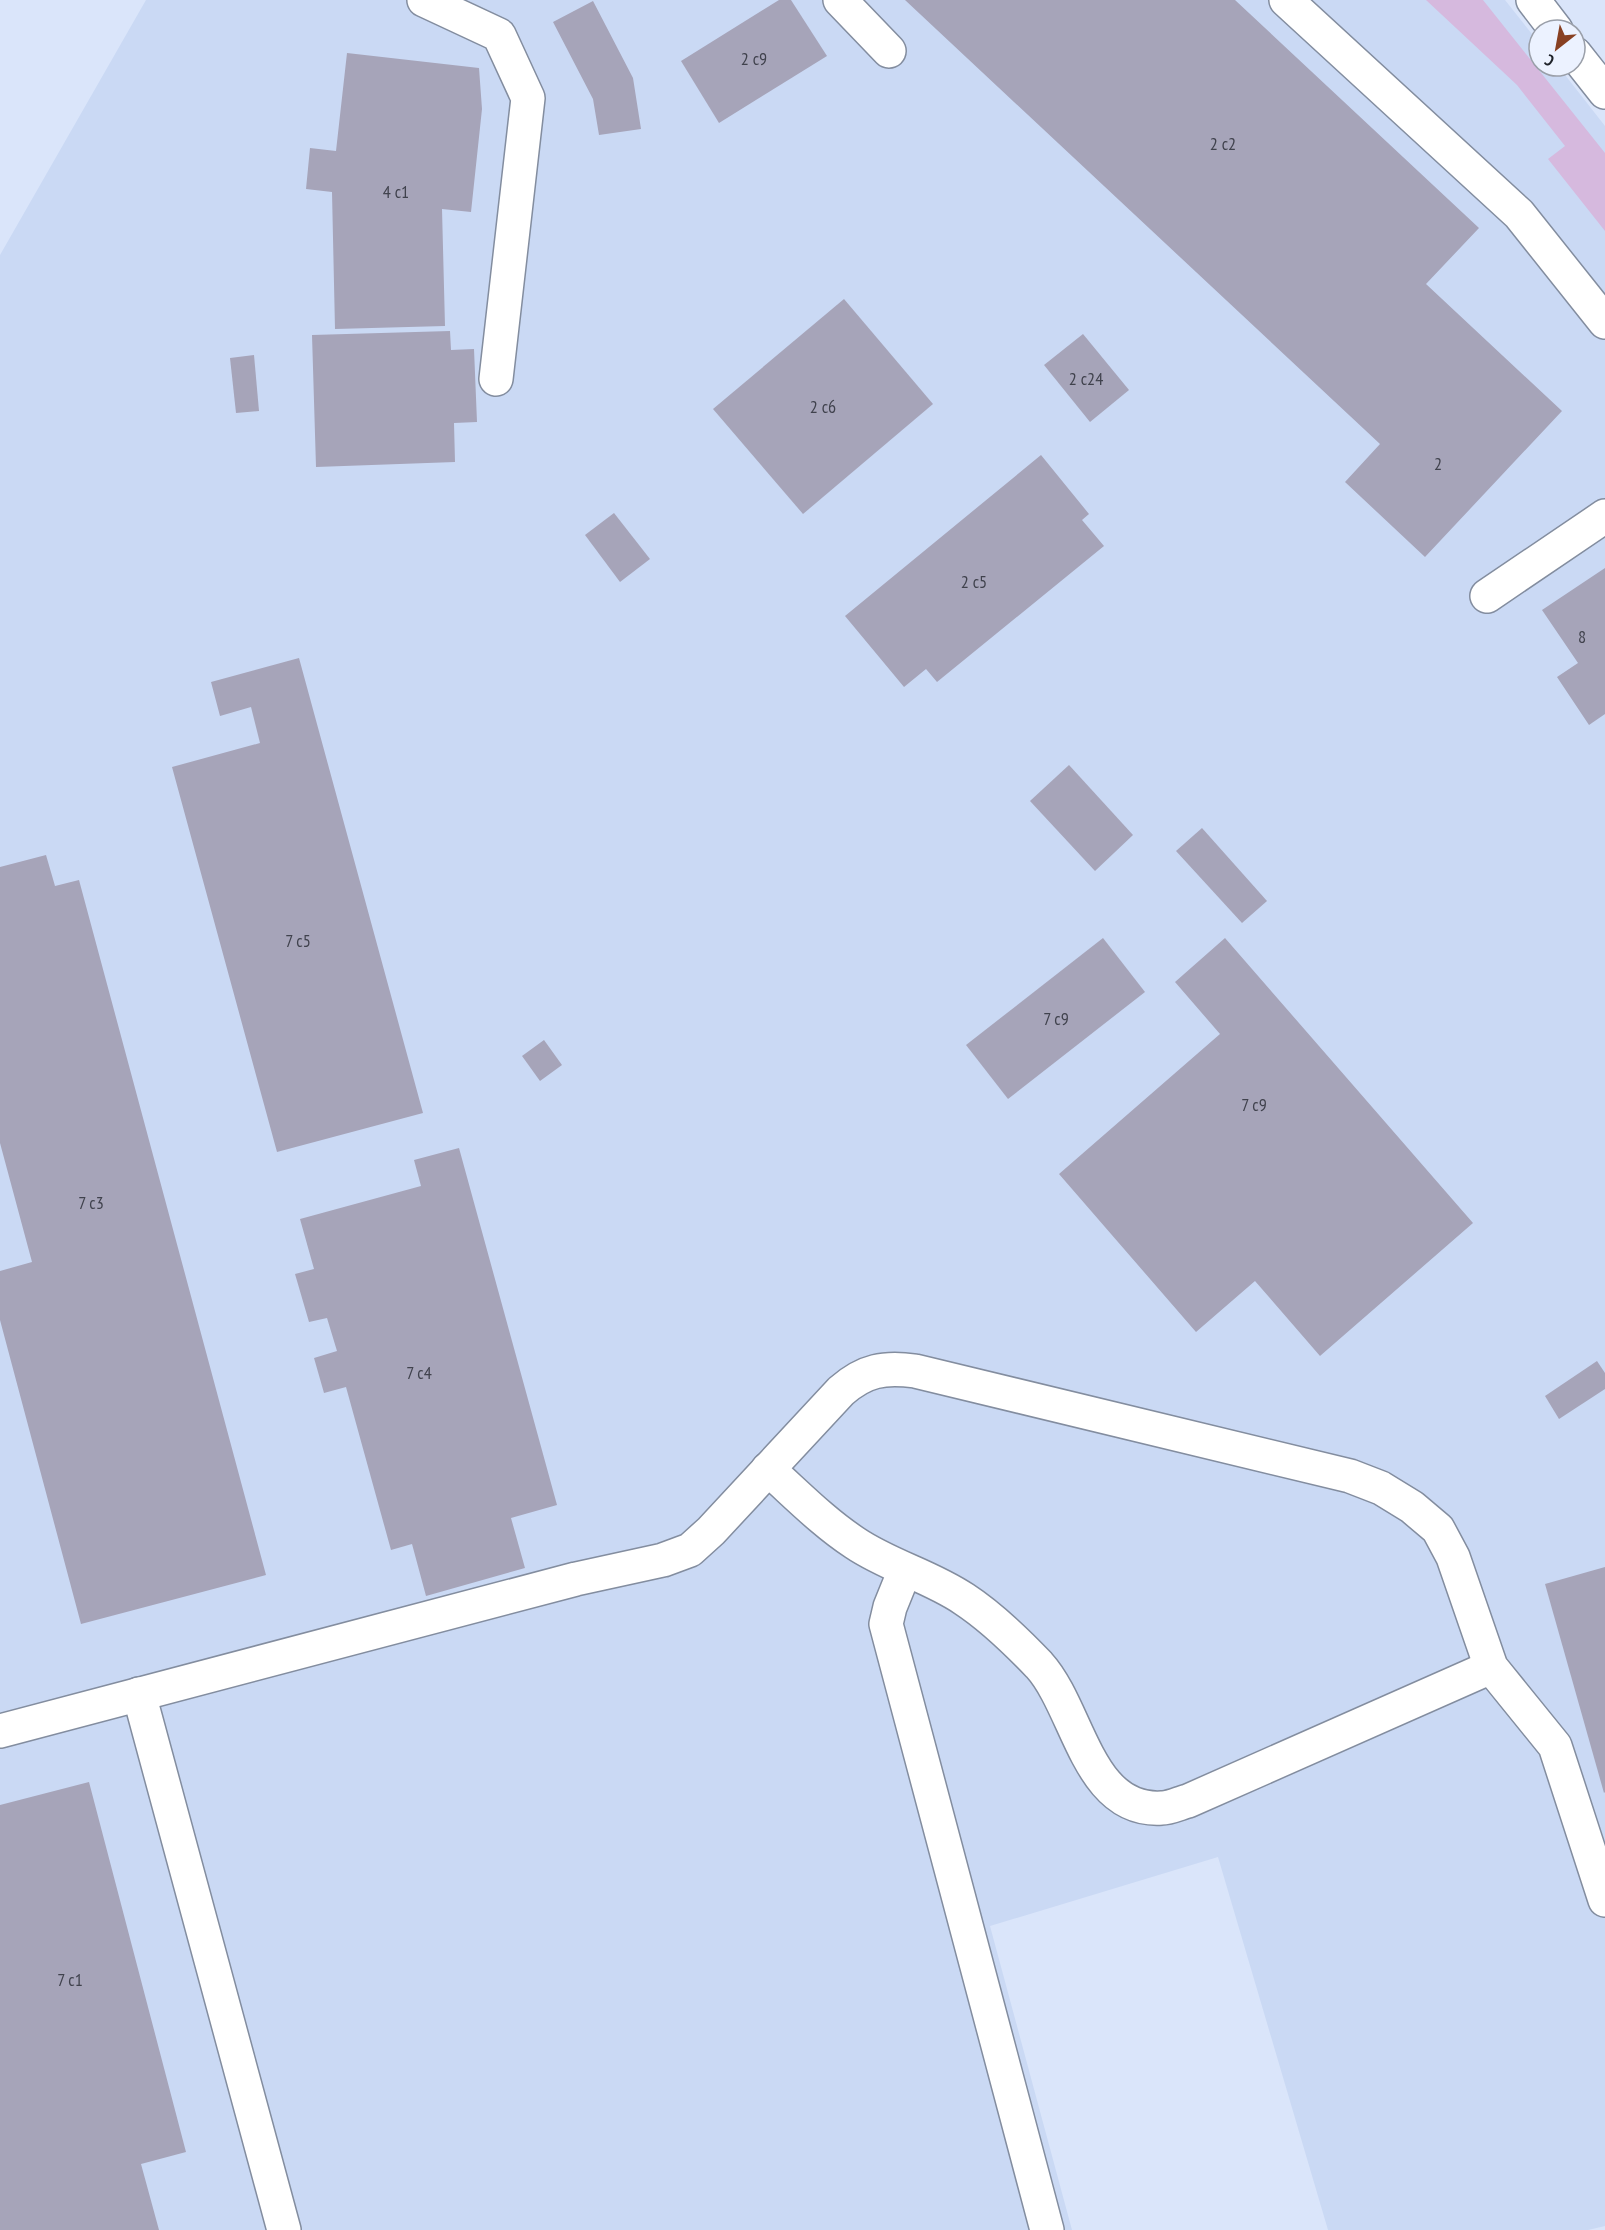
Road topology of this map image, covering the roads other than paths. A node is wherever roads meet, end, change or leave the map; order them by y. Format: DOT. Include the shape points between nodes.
graph roads {
  1 [pos="424,0"];
  2 [pos="840,0"];
  3 [pos="1286,0"];
  4 [pos="1533,0"];
  5 [pos="1547,18"];
  6 [pos="889,51"];
  7 [pos="1587,69"];
  8 [pos="1605,92"];
  9 [pos="1605,322"];
  10 [pos="496,380"];
  11 [pos="1605,516"];
  12 [pos="1487,596"];
  13 [pos="768,1469"];
  14 [pos="905,1569"];
  15 [pos="1491,1667"];
  16 [pos="139,1694"];
  17 [pos="0,1731"];
  18 [pos="1605,1900"];
  19 [pos="284,2230"];
  20 [pos="1047,2230"];
  1 -- 10 [label="street" via="499,35 528,98"];
  2 -- 6 [label="street"];
  3 -- 9 [label="street" via="1519,214"];
  4 -- 5 [label="street"];
  7 -- 8 [label="street"];
  11 -- 12 [label="street"];
  13 -- 14 [label="street" via="833,1527 880,1558"];
  13 -- 15 [label="street" via="855,1378 892,1368 1350,1476 1397,1497 1438,1529 1453,1557"];
  13 -- 16 [label="street" via="704,1538 690,1550 663,1560 576,1579"];
  14 -- 15 [label="street" via="965,1599 1041,1668 1099,1776 1117,1796 1140,1807 1164,1808 1188,1801"];
  14 -- 20 [label="street" via="886,1624 890,1643"];
  15 -- 18 [label="street" via="1555,1746"];
  16 -- 17 [label="street"];
  16 -- 19 [label="street"];
}
